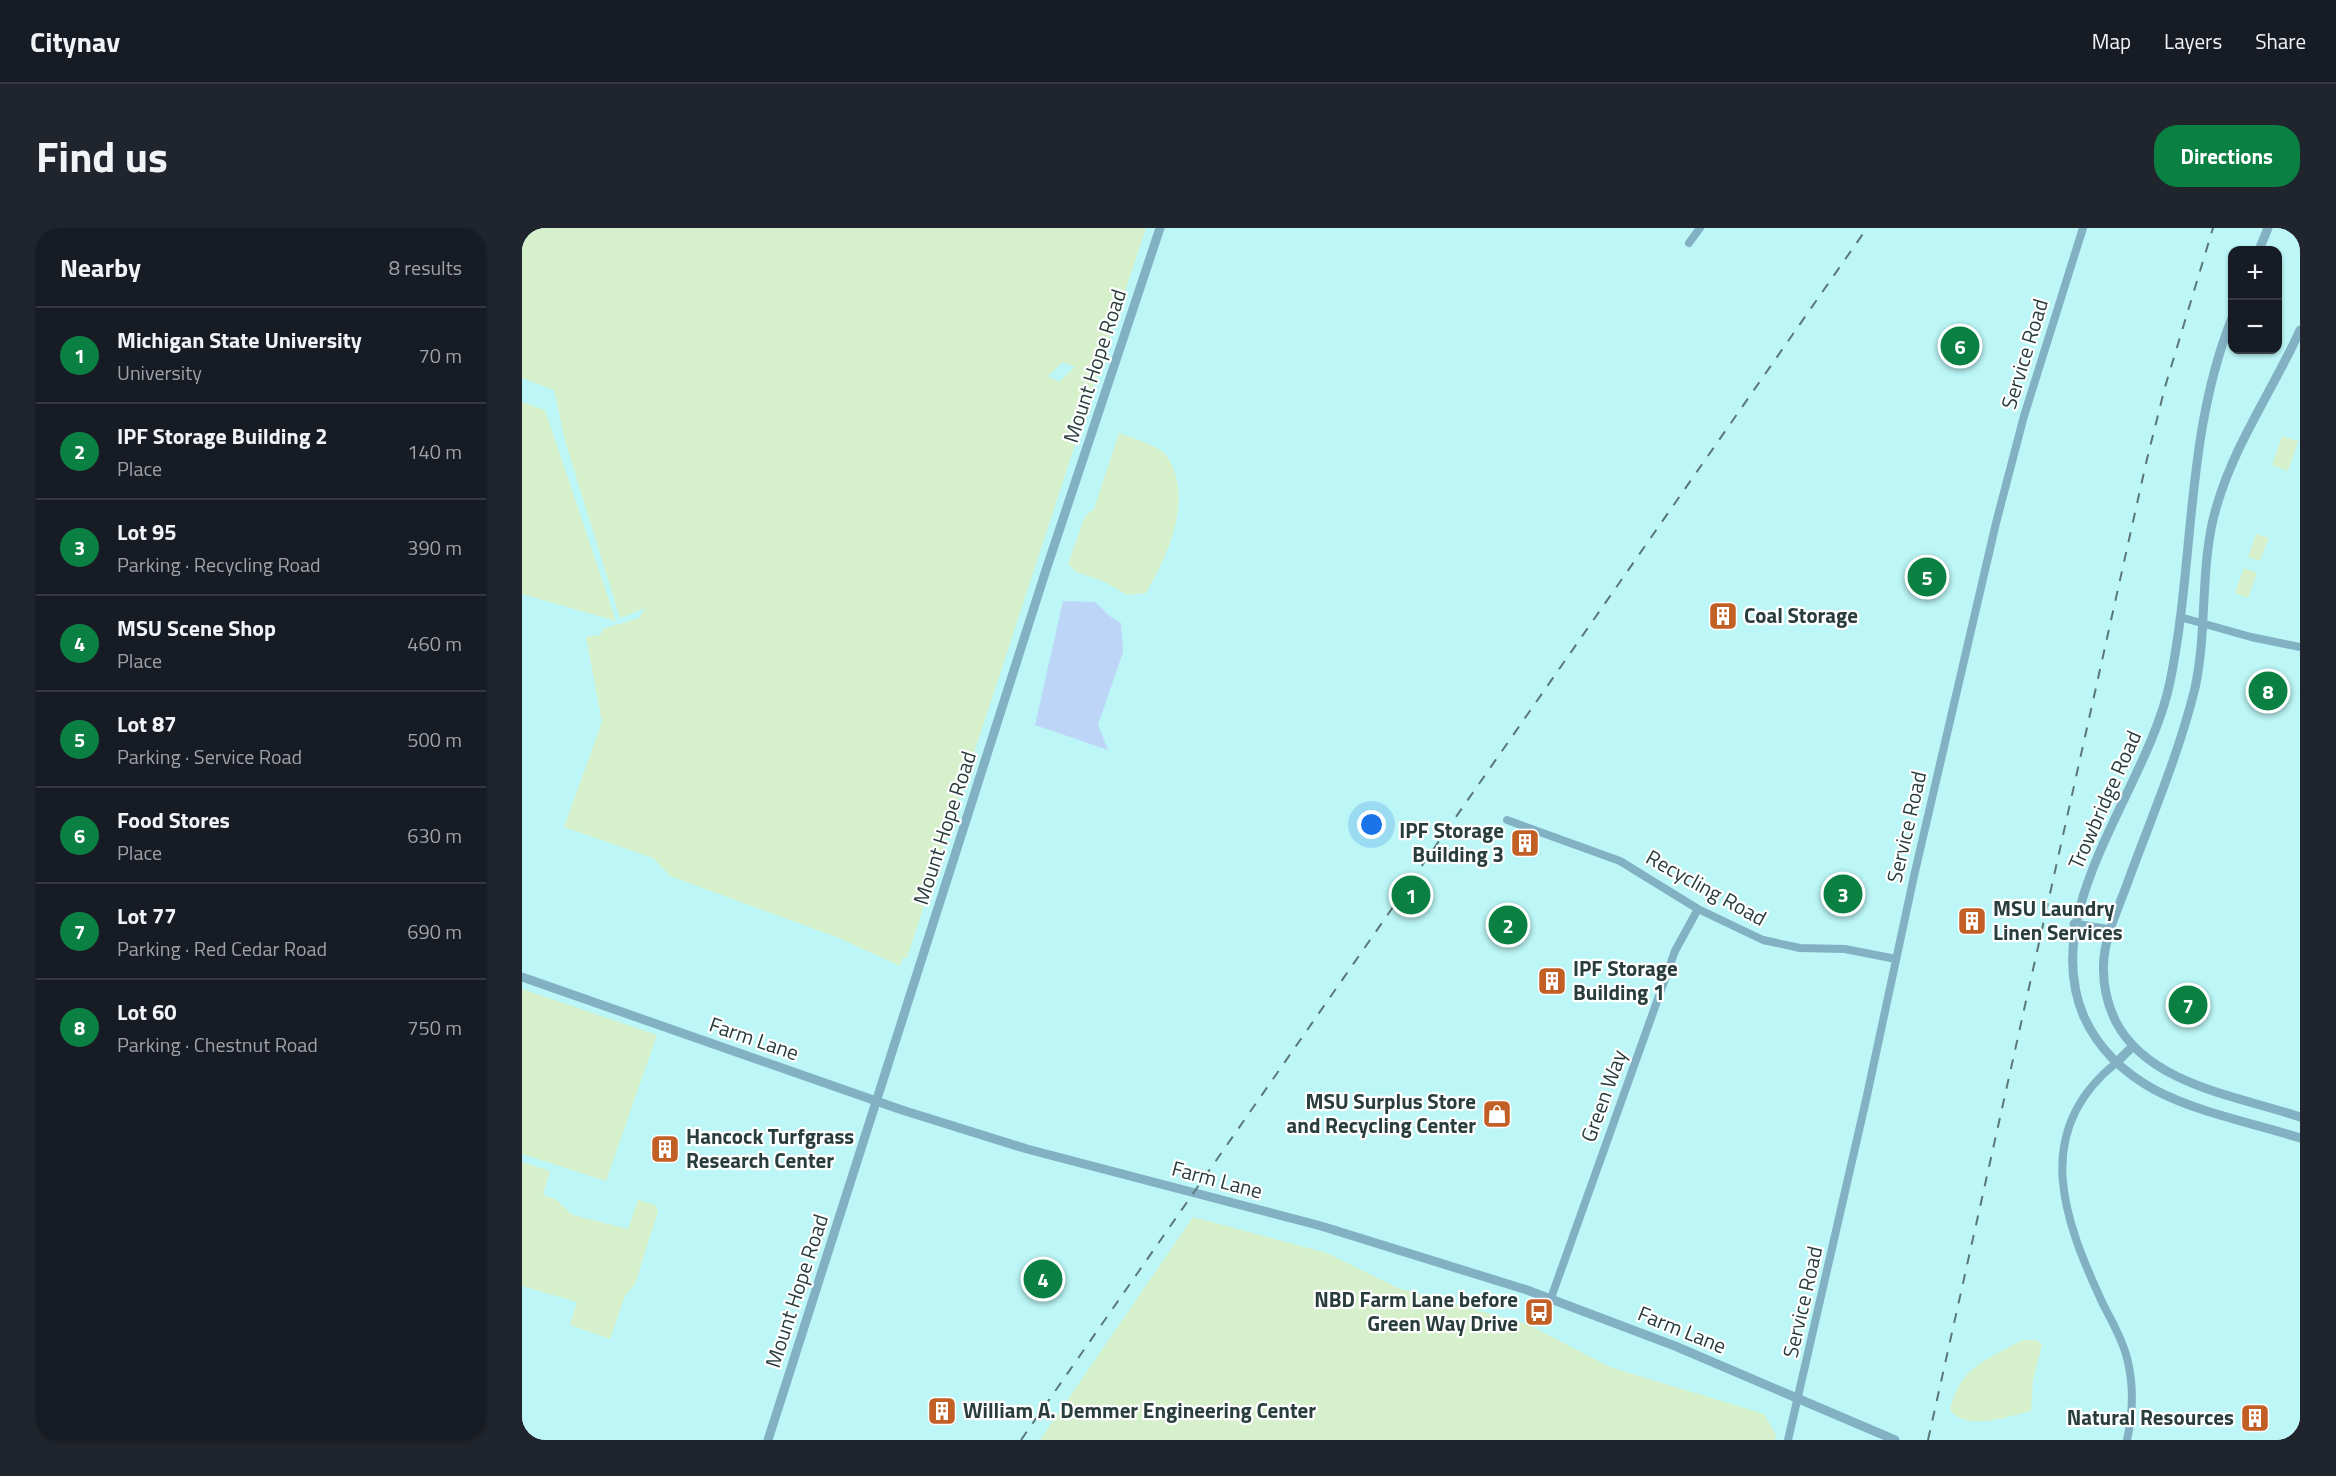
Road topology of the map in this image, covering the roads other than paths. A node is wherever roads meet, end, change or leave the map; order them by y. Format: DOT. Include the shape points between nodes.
graph roads {
  1 [pos="1160,228"];
  2 [pos="1700,228"];
  3 [pos="2084,228"];
  4 [pos="2268,228"];
  5 [pos="1689,243"];
  6 [pos="2261,246"];
  7 [pos="2228,330"];
  8 [pos="2300,330"];
  9 [pos="2180,617"];
  10 [pos="2203,624"];
  11 [pos="2300,647"];
  12 [pos="1507,820"];
  13 [pos="1698,909"];
  14 [pos="2074,924"];
  15 [pos="2110,930"];
  16 [pos="1896,959"];
  17 [pos="522,977"];
  18 [pos="2133,1046"];
  19 [pos="2116,1063"];
  20 [pos="2187,1081"];
  21 [pos="876,1101"];
  22 [pos="2180,1101"];
  23 [pos="2296,1116"];
  24 [pos="2285,1134"];
  25 [pos="2300,1138"];
  26 [pos="1551,1298"];
  27 [pos="1799,1399"];
  28 [pos="768,1440"];
  29 [pos="1788,1440"];
  30 [pos="1895,1440"];
  31 [pos="2127,1440"];
  1 -- 21 [label="street, Mount Hope Road"];
  2 -- 5 [label="street"];
  3 -- 16 [label="street, Service Road" via="2024,416 1999,512"];
  4 -- 6 [label="street"];
  7 -- 9 [label="street, Trowbridge Road" via="2198,443"];
  8 -- 10 [label="street" via="2232,466 2216,507"];
  9 -- 10 [label="street"];
  9 -- 14 [label="street, Trowbridge Road" via="2160,716"];
  10 -- 11 [label="street"];
  10 -- 15 [label="street" via="2188,715"];
  12 -- 13 [label="street, Recycling Road" via="1620,861"];
  13 -- 16 [label="street, Recycling Road" via="1763,940"];
  13 -- 26 [label="street, Green Way" via="1675,951"];
  14 -- 15 [label="street"];
  14 -- 19 [label="street, Trowbridge Road" via="2071,961 2078,999 2092,1033"];
  15 -- 18 [label="street" via="2104,960 2106,990 2116,1020"];
  16 -- 27 [label="street, Service Road"];
  17 -- 21 [label="street, Farm Lane"];
  18 -- 19 [label="street"];
  18 -- 20 [label="street" via="2161,1069"];
  19 -- 22 [label="street, Trowbridge Road" via="2153,1089"];
  19 -- 31 [label="street" via="2093,1084 2073,1117 2065,1143 2062,1182 2070,1226 2127,1358 2132,1403"];
  20 -- 22 [label="street"];
  20 -- 23 [label="street"];
  21 -- 26 [label="street, Farm Lane" via="1027,1149 1428,1257"];
  21 -- 28 [label="street, Mount Hope Road"];
  22 -- 24 [label="street, Trowbridge Road"];
  23 -- 24 [label="street"];
  24 -- 25 [label="street, Trowbridge Road"];
  26 -- 27 [label="street, Farm Lane"];
  27 -- 29 [label="street, Service Road"];
  27 -- 30 [label="street, Farm Lane"];
}
